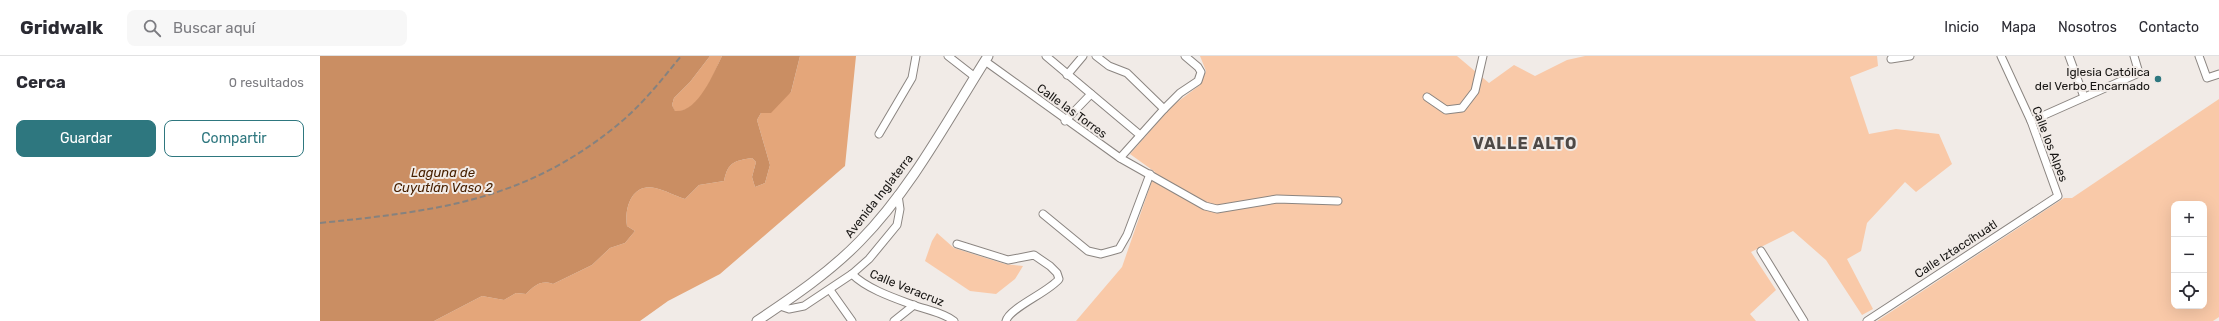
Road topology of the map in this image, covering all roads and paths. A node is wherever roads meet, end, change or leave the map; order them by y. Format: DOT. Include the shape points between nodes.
graph roads {
  1 [pos="916,56"];
  2 [pos="948,56"];
  3 [pos="1046,56"];
  4 [pos="1083,56"];
  5 [pos="1096,56"];
  6 [pos="1185,56"];
  7 [pos="1483,56"];
  8 [pos="1910,56"];
  9 [pos="2001,56"];
  10 [pos="2069,56"];
  11 [pos="2134,56"];
  12 [pos="2199,56"];
  13 [pos="986,58"];
  14 [pos="1891,59"];
  15 [pos="2219,74"];
  16 [pos="1067,75"];
  17 [pos="975,77"];
  18 [pos="1091,94"];
  19 [pos="1428,97"];
  20 [pos="2084,97"];
  21 [pos="1164,109"];
  22 [pos="2031,120"];
  23 [pos="1065,121"];
  24 [pos="879,134"];
  25 [pos="1140,135"];
  26 [pos="1120,158"];
  27 [pos="1150,174"];
  28 [pos="898,195"];
  29 [pos="2058,196"];
  30 [pos="1338,200"];
  31 [pos="1043,214"];
  32 [pos="957,244"];
  33 [pos="1761,251"];
  34 [pos="852,274"];
  35 [pos="830,290"];
  36 [pos="914,305"];
  37 [pos="780,306"];
  38 [pos="1006,320"];
  39 [pos="757,321"];
  40 [pos="852,321"];
  41 [pos="894,321"];
  42 [pos="954,321"];
  43 [pos="1804,321"];
  44 [pos="1867,321"];
  1 -- 24 [label="street" via="912,78"];
  2 -- 17 [label="street"];
  3 -- 16 [label="street"];
  4 -- 16 [label="street"];
  5 -- 21 [label="street" via="1109,66 1127,73"];
  6 -- 21 [label="street" via="1201,72 1198,81 1180,93"];
  7 -- 19 [label="street" via="1475,91 1462,108 1446,110"];
  8 -- 14 [label="street"];
  9 -- 22 [label="street, Calle los Alpes"];
  10 -- 20 [label="street"];
  11 -- 20 [label="street" via="2139,73"];
  12 -- 15 [label="street" via="2207,78"];
  13 -- 17 [label="main road, Avenida Inglaterra"];
  13 -- 23 [label="street, Calle las Torres"];
  16 -- 18 [label="street"];
  17 -- 28 [label="main road, Avenida Inglaterra"];
  18 -- 23 [label="street"];
  18 -- 25 [label="street"];
  20 -- 22 [label="street"];
  21 -- 25 [label="street"];
  22 -- 29 [label="street, Calle los Alpes"];
  23 -- 26 [label="street, Calle las Torres"];
  25 -- 26 [label="street"];
  26 -- 27 [label="street, Calle las Torres"];
  27 -- 30 [label="street, Calle las Torres" via="1205,206 1217,209 1277,199"];
  27 -- 31 [label="street" via="1128,235 1119,249 1101,254 1088,251"];
  28 -- 34 [label="street" via="900,209 897,224 869,259"];
  28 -- 37 [label="main road, Avenida Inglaterra" via="861,240 834,266"];
  29 -- 44 [label="street, Calle Iztaccíhuatl"];
  32 -- 38 [label="street" via="1008,260 1034,255 1057,273 1059,279 1054,284 1021,306"];
  33 -- 43 [label="street"];
  34 -- 35 [label="street"];
  34 -- 36 [label="street, Calle Veracruz" via="865,284"];
  35 -- 37 [label="street" via="804,306 789,309"];
  35 -- 40 [label="street"];
  36 -- 41 [label="street"];
  36 -- 42 [label="street, Calle Veracruz"];
  37 -- 39 [label="main road, Avenida Inglaterra"];
}
